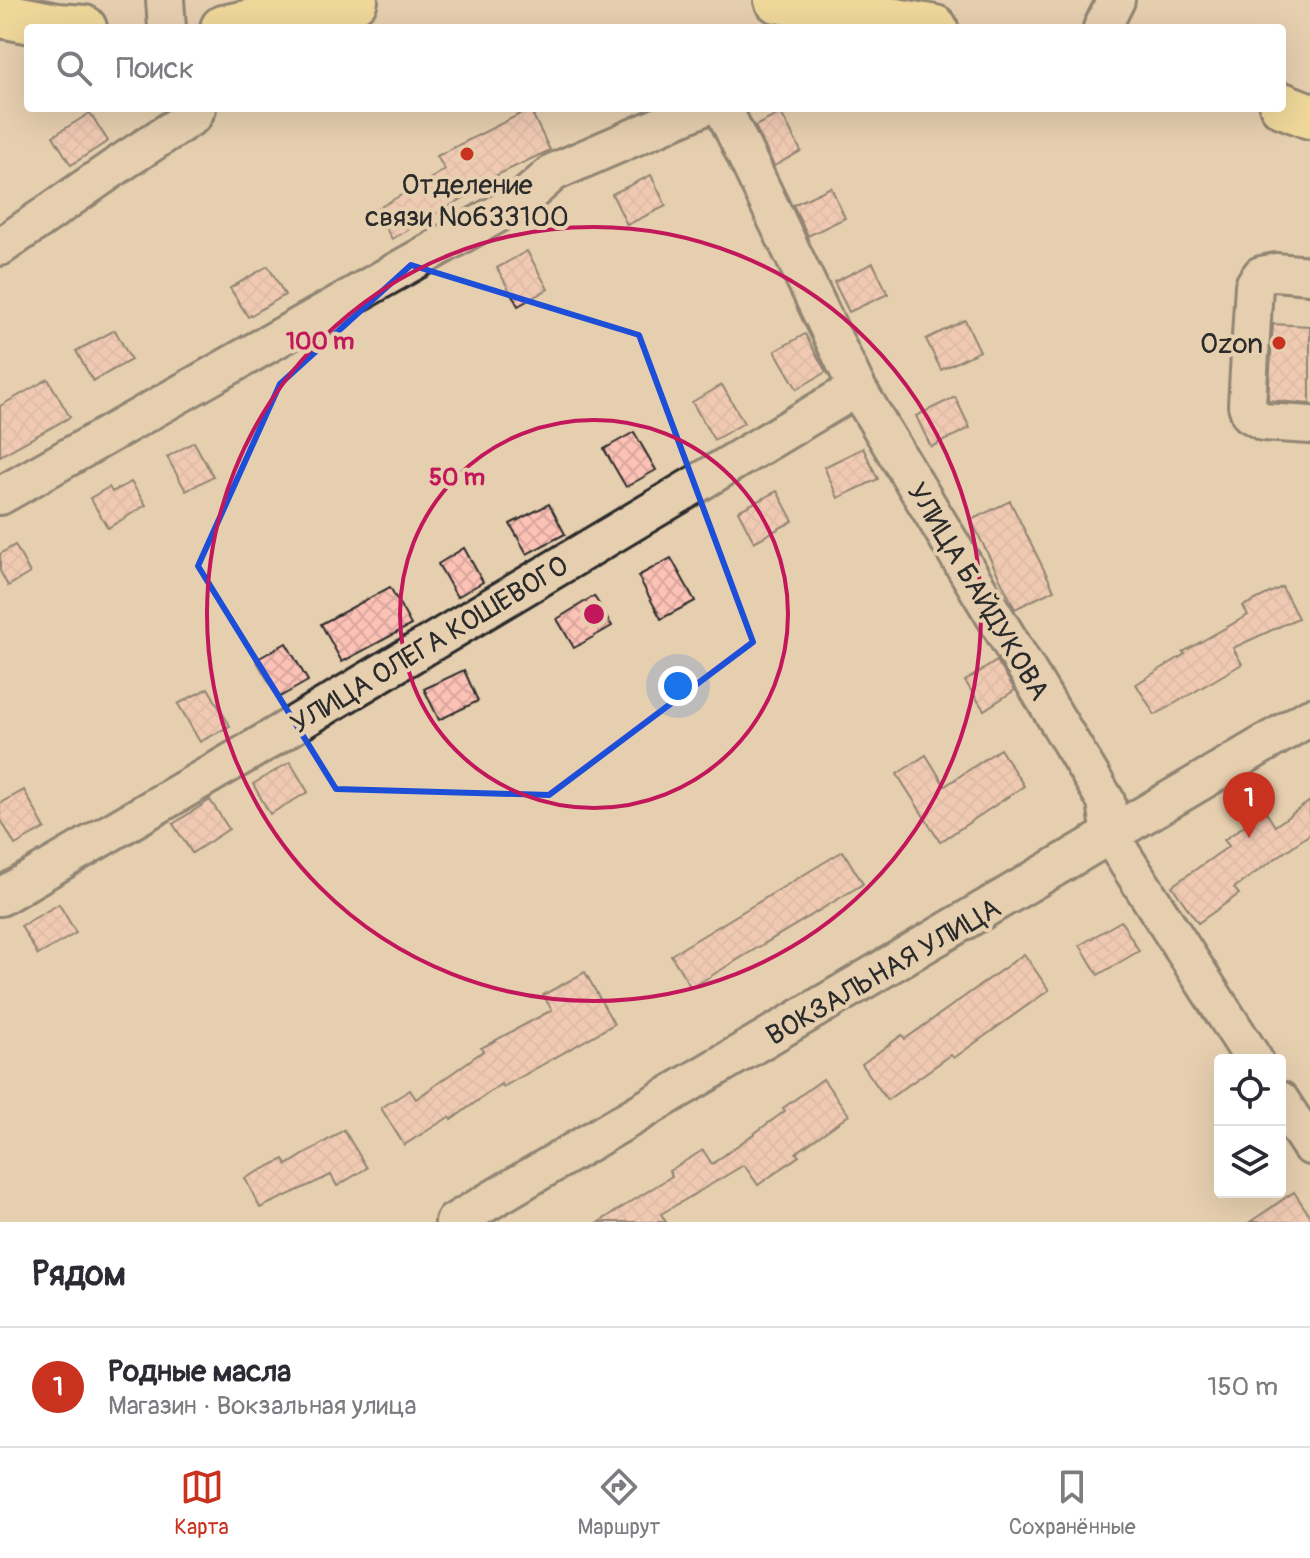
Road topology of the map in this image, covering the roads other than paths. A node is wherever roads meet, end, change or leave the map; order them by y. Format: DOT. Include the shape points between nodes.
graph roads {
  1 [pos="165,0"];
  2 [pos="355,0"];
  3 [pos="1116,0"];
  4 [pos="779,7"];
  5 [pos="0,15"];
  6 [pos="47,24"];
  7 [pos="167,24"];
  8 [pos="242,24"];
  9 [pos="905,24"];
  10 [pos="1104,24"];
  11 [pos="1286,107"];
  12 [pos="195,112"];
  13 [pos="692,112"];
  14 [pos="725,112"];
  15 [pos="1310,116"];
  16 [pos="0,247"];
  17 [pos="1309,273"];
  18 [pos="857,388"];
  19 [pos="1310,425"];
  20 [pos="0,496"];
  21 [pos="1310,717"];
  22 [pos="1111,837"];
  23 [pos="0,897"];
  24 [pos="1250,1054"];
  25 [pos="1286,1109"];
  26 [pos="1310,1146"];
  27 [pos="454,1222"];
  1 -- 7 [label="street"];
  2 -- 8 [label="main road"];
  3 -- 10 [label="street"];
  4 -- 9 [label="main road"];
  5 -- 6 [label="main road"];
  11 -- 15 [label="main road"];
  12 -- 16 [label="street"];
  13 -- 20 [label="street" via="554,172 522,200"];
  14 -- 18 [label="street, УЛИЦА БАЙДУКОВА"];
  17 -- 19 [label="street" via="1261,275 1254,285 1247,405 1250,414 1264,422"];
  18 -- 22 [label="street, УЛИЦА БАЙДУКОВА" via="1106,801"];
  18 -- 23 [label="street, УЛИЦА ОЛЕГА КОШЕВОГО"];
  21 -- 22 [label="street, ВОКЗАЛЬНАЯ УЛИЦА"];
  22 -- 24 [label="street, УЛИЦА БАЙДУКОВА"];
  22 -- 27 [label="street, ВОКЗАЛЬНАЯ УЛИЦА"];
  25 -- 26 [label="street"];
}
